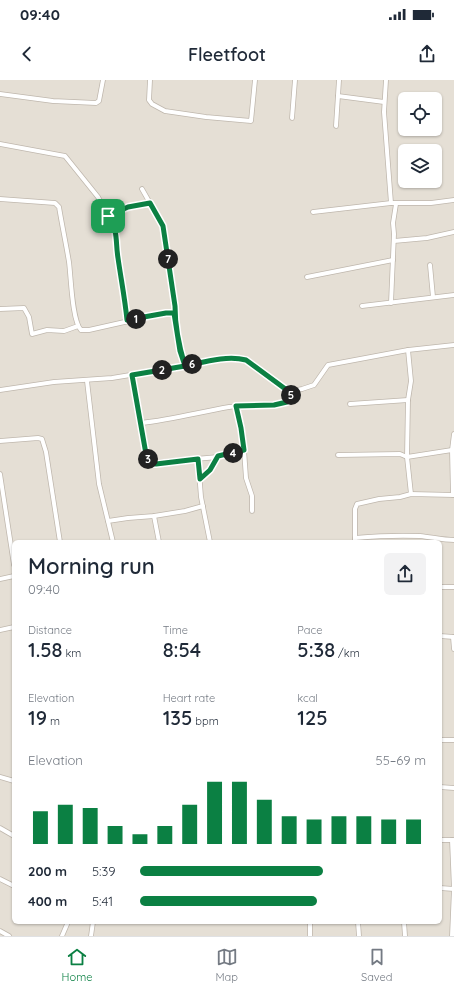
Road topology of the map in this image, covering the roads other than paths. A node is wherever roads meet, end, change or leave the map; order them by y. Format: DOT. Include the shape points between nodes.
graph roads {
  1 [pos="103,80"];
  2 [pos="150,80"];
  3 [pos="255,80"];
  4 [pos="295,80"];
  5 [pos="340,80"];
  6 [pos="386,80"];
  7 [pos="0,94"];
  8 [pos="338,96"];
  9 [pos="384,102"];
  10 [pos="292,118"];
  11 [pos="336,126"];
  12 [pos="0,144"];
  13 [pos="142,189"];
  14 [pos="0,199"];
  15 [pos="454,200"];
  16 [pos="150,203"];
  17 [pos="394,203"];
  18 [pos="313,212"];
  19 [pos="108,216"];
  20 [pos="454,232"];
  21 [pos="394,241"];
  22 [pos="393,260"];
  23 [pos="430,265"];
  24 [pos="307,277"];
  25 [pos="454,295"];
  26 [pos="434,297"];
  27 [pos="391,303"];
  28 [pos="362,306"];
  29 [pos="0,309"];
  30 [pos="174,313"];
  31 [pos="127,320"];
  32 [pos="78,326"];
  33 [pos="454,345"];
  34 [pos="408,350"];
  35 [pos="185,366"];
  36 [pos="132,375"];
  37 [pos="87,381"];
  38 [pos="0,390"];
  39 [pos="293,391"];
  40 [pos="408,400"];
  41 [pos="350,404"];
  42 [pos="236,406"];
  43 [pos="141,423"];
  44 [pos="454,434"];
  45 [pos="0,441"];
  46 [pos="244,450"];
  47 [pos="452,450"];
  48 [pos="338,455"];
  49 [pos="218,456"];
  50 [pos="407,457"];
  51 [pos="198,459"];
  52 [pos="0,474"];
  53 [pos="200,479"];
  54 [pos="411,494"];
  55 [pos="453,495"];
  56 [pos="203,506"];
  57 [pos="252,511"];
  58 [pos="154,516"];
  59 [pos="108,521"];
  60 [pos="60,540"];
  61 [pos="113,540"];
  62 [pos="158,540"];
  63 [pos="210,540"];
  64 [pos="355,540"];
  65 [pos="454,540"];
  66 [pos="12,552"];
  67 [pos="12,576"];
  68 [pos="0,579"];
  69 [pos="442,587"];
  70 [pos="454,588"];
  71 [pos="12,627"];
  72 [pos="0,630"];
  73 [pos="442,636"];
  74 [pos="454,637"];
  75 [pos="454,649"];
  76 [pos="442,740"];
  77 [pos="454,740"];
  78 [pos="0,777"];
  79 [pos="12,780"];
  80 [pos="442,787"];
  81 [pos="454,788"];
  82 [pos="0,828"];
  83 [pos="12,835"];
  84 [pos="442,840"];
  85 [pos="453,840"];
  86 [pos="0,879"];
  87 [pos="12,885"];
  88 [pos="442,888"];
  89 [pos="454,889"];
  90 [pos="67,924"];
  91 [pos="93,924"];
  92 [pos="310,924"];
  93 [pos="358,924"];
  94 [pos="404,924"];
  95 [pos="0,932"];
  96 [pos="9,936"];
  97 [pos="62,936"];
  98 [pos="91,936"];
  99 [pos="310,936"];
  100 [pos="359,936"];
  101 [pos="405,936"];
  102 [pos="452,936"];
  1 -- 7 [label="street" via="96,103 53,101"];
  2 -- 3 [label="street" via="149,100 165,111 251,120"];
  4 -- 10 [label="street"];
  5 -- 8 [label="street"];
  6 -- 9 [label="street"];
  8 -- 9 [label="street"];
  8 -- 11 [label="street"];
  9 -- 17 [label="street" via="384,125"];
  12 -- 19 [label="street" via="65,156 98,197"];
  13 -- 16 [label="street"];
  14 -- 32 [label="street" via="55,204 59,207"];
  15 -- 17 [label="street"];
  16 -- 19 [label="street" via="128,207"];
  16 -- 30 [label="street" via="163,226"];
  17 -- 18 [label="street"];
  17 -- 21 [label="street"];
  19 -- 31 [label="street" via="117,236 117,254"];
  20 -- 21 [label="street"];
  21 -- 22 [label="street"];
  22 -- 24 [label="street"];
  22 -- 27 [label="street"];
  23 -- 26 [label="street"];
  25 -- 26 [label="street"];
  26 -- 27 [label="street"];
  27 -- 28 [label="street"];
  29 -- 32 [label="street" via="24,308 29,317 32,334 47,330 64,331"];
  30 -- 31 [label="street"];
  30 -- 35 [label="street"];
  31 -- 32 [label="street" via="89,330 81,330"];
  33 -- 34 [label="street"];
  34 -- 39 [label="street" via="328,365 314,385"];
  34 -- 40 [label="street" via="411,382"];
  35 -- 36 [label="street"];
  35 -- 39 [label="street" via="239,358 246,360 284,388"];
  36 -- 37 [label="street"];
  36 -- 43 [label="street"];
  37 -- 38 [label="street" via="54,382"];
  37 -- 59 [label="street" via="99,484"];
  39 -- 42 [label="street" via="287,402"];
  40 -- 41 [label="street"];
  40 -- 50 [label="street"];
  42 -- 43 [label="street"];
  42 -- 46 [label="street"];
  43 -- 51 [label="street" via="146,454 151,463"];
  44 -- 47 [label="street"];
  45 -- 60 [label="street" via="38,438 42,440"];
  46 -- 49 [label="street"];
  46 -- 57 [label="street"];
  47 -- 50 [label="street"];
  47 -- 55 [label="street"];
  48 -- 50 [label="street" via="400,454"];
  49 -- 51 [label="street"];
  49 -- 53 [label="street" via="210,470"];
  50 -- 54 [label="street"];
  51 -- 53 [label="street"];
  52 -- 66 [label="street"];
  53 -- 56 [label="street"];
  54 -- 55 [label="street"];
  54 -- 64 [label="street" via="358,504 355,509"];
  56 -- 58 [label="street" via="185,512"];
  56 -- 63 [label="street"];
  58 -- 59 [label="street"];
  58 -- 62 [label="street"];
  59 -- 61 [label="street"];
  64 -- 65 [label="street" via="382,536 422,536"];
  67 -- 68 [label="street"];
  69 -- 70 [label="street"];
  71 -- 72 [label="street"];
  73 -- 74 [label="street"];
  74 -- 75 [label="street"];
  76 -- 77 [label="street"];
  78 -- 79 [label="street"];
  80 -- 81 [label="street"];
  82 -- 83 [label="street"];
  84 -- 85 [label="street"];
  85 -- 89 [label="street"];
  86 -- 87 [label="street"];
  88 -- 89 [label="street"];
  89 -- 102 [label="street"];
  90 -- 97 [label="street"];
  91 -- 98 [label="street"];
  92 -- 99 [label="street"];
  93 -- 100 [label="street"];
  94 -- 101 [label="street"];
  95 -- 96 [label="street"];
}
